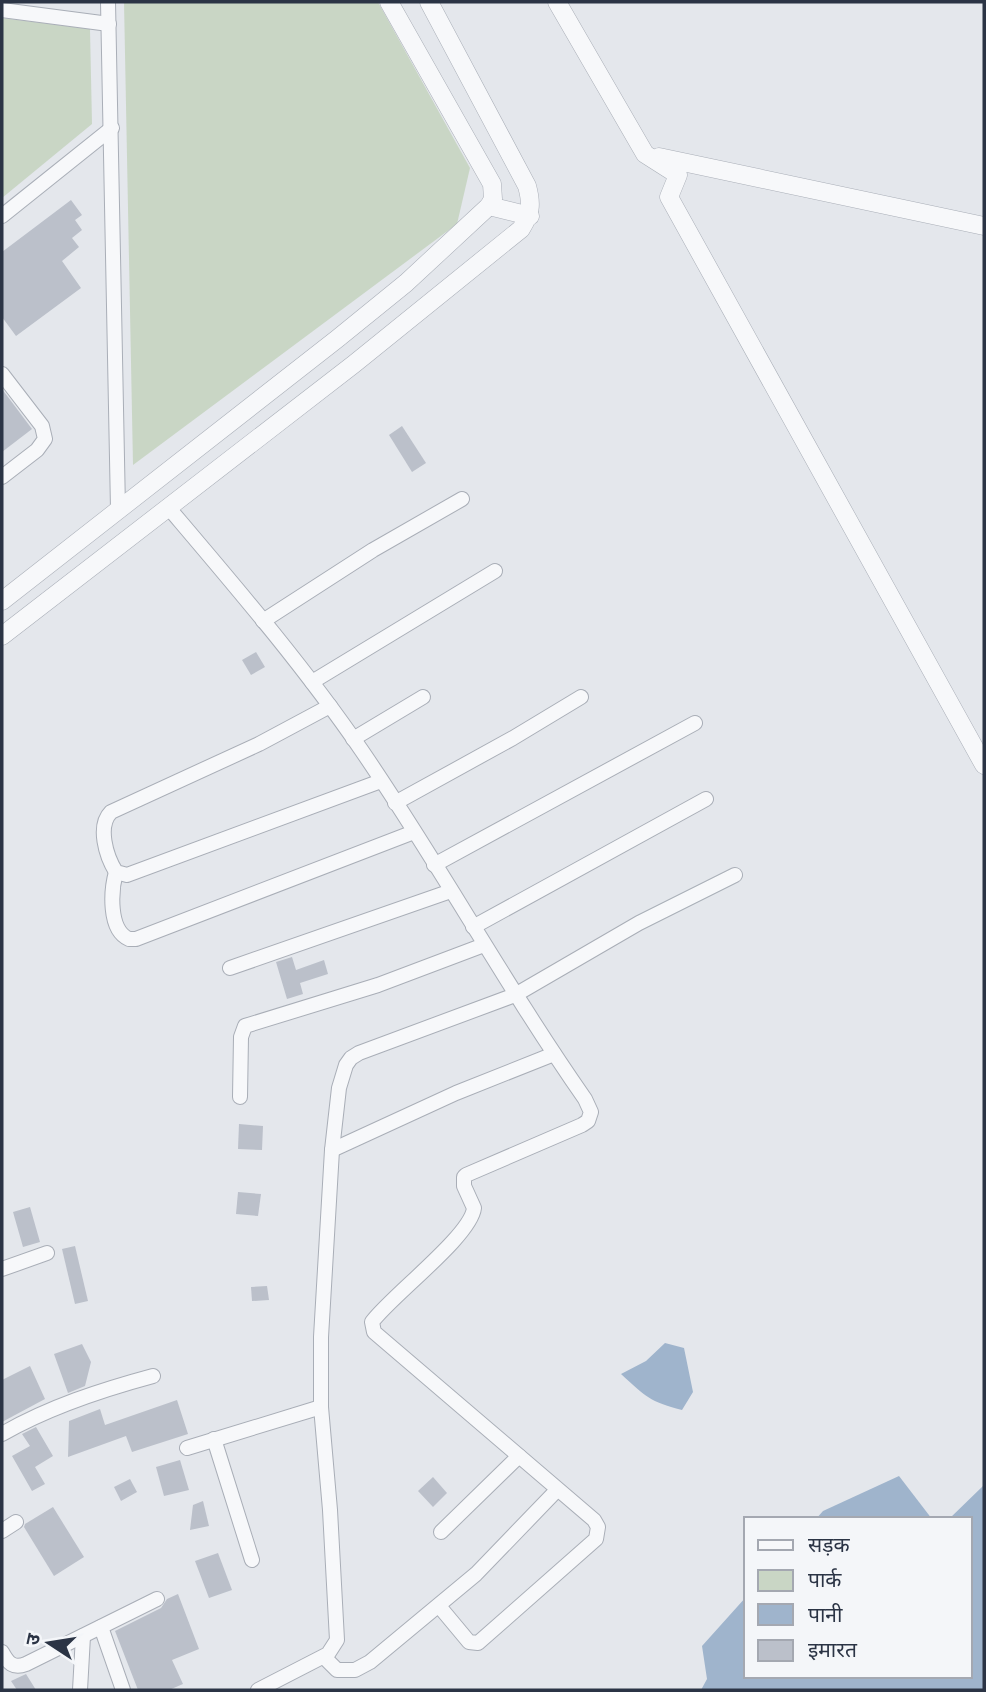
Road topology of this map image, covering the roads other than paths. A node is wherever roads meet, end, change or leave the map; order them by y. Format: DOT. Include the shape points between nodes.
graph roads {
  1 [pos="108,2"];
  2 [pos="389,2"];
  3 [pos="429,2"];
  4 [pos="557,2"];
  5 [pos="2,10"];
  6 [pos="109,24"];
  7 [pos="112,128"];
  8 [pos="645,155"];
  9 [pos="489,206"];
  10 [pos="2,216"];
  11 [pos="530,216"];
  12 [pos="984,226"];
  13 [pos="2,374"];
  14 [pos="2,477"];
  15 [pos="462,499"];
  16 [pos="168,507"];
  17 [pos="118,509"];
  18 [pos="495,571"];
  19 [pos="2,601"];
  20 [pos="264,621"];
  21 [pos="2,636"];
  22 [pos="312,682"];
  23 [pos="580,697"];
  24 [pos="423,698"];
  25 [pos="330,706"];
  26 [pos="695,723"];
  27 [pos="353,739"];
  28 [pos="984,765"];
  29 [pos="381,780"];
  30 [pos="706,799"];
  31 [pos="395,803"];
  32 [pos="414,832"];
  33 [pos="434,864"];
  34 [pos="116,872"];
  35 [pos="734,875"];
  36 [pos="450,891"];
  37 [pos="473,927"];
  38 [pos="484,945"];
  39 [pos="230,968"];
  40 [pos="515,995"];
  41 [pos="554,1054"];
  42 [pos="240,1097"];
  43 [pos="332,1150"];
  44 [pos="47,1253"];
  45 [pos="2,1269"];
  46 [pos="153,1376"];
  47 [pos="321,1407"];
  48 [pos="2,1434"];
  49 [pos="214,1439"];
  50 [pos="187,1448"];
  51 [pos="519,1457"];
  52 [pos="557,1490"];
  53 [pos="16,1522"];
  54 [pos="2,1531"];
  55 [pos="441,1532"];
  56 [pos="252,1560"];
  57 [pos="157,1599"];
  58 [pos="439,1606"];
  59 [pos="101,1627"];
  60 [pos="83,1636"];
  61 [pos="2,1652"];
  62 [pos="324,1657"];
  63 [pos="80,1690"];
  64 [pos="123,1690"];
  65 [pos="258,1690"];
  1 -- 6 [label="street"];
  2 -- 9 [label="street" via="492,184"];
  3 -- 11 [label="street" via="527,186"];
  4 -- 8 [label="street"];
  5 -- 6 [label="street"];
  6 -- 7 [label="street"];
  7 -- 10 [label="street"];
  7 -- 17 [label="street"];
  8 -- 12 [label="street"];
  8 -- 28 [label="street" via="678,175 669,197"];
  9 -- 11 [label="street"];
  9 -- 17 [label="street" via="406,283"];
  11 -- 16 [label="street" via="521,229 438,298"];
  13 -- 14 [label="street" via="42,426 44,439"];
  15 -- 20 [label="street"];
  16 -- 20 [label="street"];
  16 -- 21 [label="street"];
  17 -- 19 [label="street"];
  18 -- 22 [label="street"];
  20 -- 22 [label="street"];
  22 -- 25 [label="street"];
  23 -- 31 [label="street"];
  24 -- 27 [label="street"];
  25 -- 27 [label="street"];
  25 -- 34 [label="street" via="111,812 103,829"];
  26 -- 33 [label="street"];
  27 -- 29 [label="street"];
  29 -- 31 [label="street"];
  29 -- 34 [label="street" via="127,874"];
  30 -- 37 [label="street"];
  31 -- 32 [label="street"];
  32 -- 33 [label="street"];
  32 -- 34 [label="street" via="136,939 119,931 111,892"];
  33 -- 36 [label="street"];
  35 -- 40 [label="street" via="639,923"];
  36 -- 37 [label="street"];
  36 -- 39 [label="street"];
  37 -- 38 [label="street"];
  38 -- 40 [label="street"];
  38 -- 42 [label="street" via="378,985 245,1026"];
  40 -- 41 [label="street"];
  40 -- 43 [label="street" via="351,1058 342,1072"];
  41 -- 43 [label="street"];
  41 -- 51 [label="street" via="586,1098 591,1112 588,1121 464,1177 474,1208 471,1219 372,1322 374,1332"];
  43 -- 47 [label="street"];
  44 -- 45 [label="street"];
  46 -- 48 [label="street" via="103,1389"];
  47 -- 49 [label="street"];
  47 -- 62 [label="street" via="338,1631"];
  49 -- 50 [label="street"];
  49 -- 56 [label="street"];
  51 -- 52 [label="street"];
  51 -- 55 [label="street"];
  52 -- 58 [label="street"];
  52 -- 58 [label="street" via="594,1520 596,1539 478,1643 469,1642"];
  53 -- 54 [label="street"];
  57 -- 59 [label="street"];
  58 -- 62 [label="street" via="355,1670 337,1670"];
  59 -- 60 [label="street"];
  59 -- 64 [label="street"];
  60 -- 61 [label="street" via="20,1666 11,1664"];
  60 -- 63 [label="street"];
  62 -- 65 [label="street"];
}
